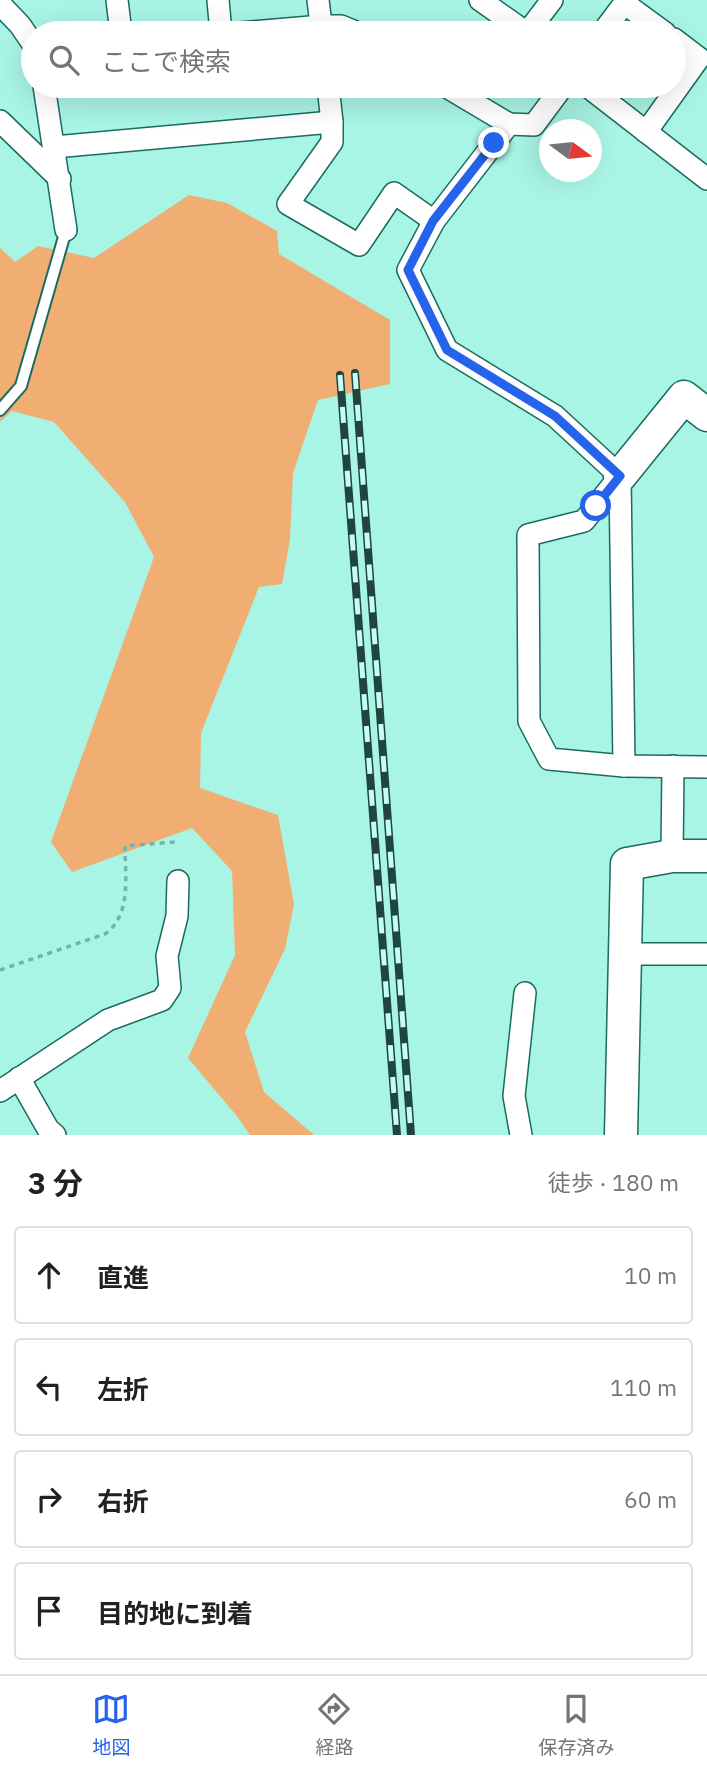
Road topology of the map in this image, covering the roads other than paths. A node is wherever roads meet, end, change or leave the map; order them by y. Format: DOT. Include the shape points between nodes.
graph roads {
  1 [pos="18,0"];
  2 [pos="117,0"];
  3 [pos="218,0"];
  4 [pos="318,0"];
  5 [pos="480,0"];
  6 [pos="552,0"];
  7 [pos="626,2"];
  8 [pos="0,4"];
  9 [pos="120,21"];
  10 [pos="219,21"];
  11 [pos="321,21"];
  12 [pos="510,21"];
  13 [pos="536,21"];
  14 [pos="611,21"];
  15 [pos="651,21"];
  16 [pos="20,25"];
  17 [pos="686,48"];
  18 [pos="686,76"];
  19 [pos="46,98"];
  20 [pos="329,98"];
  21 [pos="466,98"];
  22 [pos="554,98"];
  23 [pos="602,98"];
  24 [pos="670,98"];
  25 [pos="0,121"];
  26 [pos="332,122"];
  27 [pos="509,124"];
  28 [pos="646,132"];
  29 [pos="54,147"];
  30 [pos="60,179"];
  31 [pos="707,179"];
  32 [pos="433,221"];
  33 [pos="66,230"];
  34 [pos="0,410"];
  35 [pos="707,415"];
  36 [pos="620,476"];
  37 [pos="624,766"];
  38 [pos="673,766"];
  39 [pos="707,767"];
  40 [pos="672,856"];
  41 [pos="707,856"];
  42 [pos="178,881"];
  43 [pos="624,954"];
  44 [pos="707,954"];
  45 [pos="525,993"];
  46 [pos="19,1078"];
  47 [pos="0,1091"];
  48 [pos="55,1135"];
  49 [pos="521,1135"];
  50 [pos="621,1135"];
  1 -- 16 [label="street"];
  2 -- 9 [label="street"];
  3 -- 10 [label="street"];
  4 -- 11 [label="street"];
  5 -- 12 [label="street"];
  6 -- 13 [label="street"];
  7 -- 14 [label="street"];
  7 -- 15 [label="street"];
  8 -- 16 [label="street"];
  17 -- 18 [label="street" via="699,58"];
  19 -- 29 [label="street"];
  20 -- 26 [label="street"];
  21 -- 27 [label="street"];
  22 -- 27 [label="street" via="534,125"];
  23 -- 28 [label="street"];
  24 -- 28 [label="street"];
  25 -- 30 [label="street"];
  26 -- 29 [label="street"];
  26 -- 32 [label="street" via="332,142 288,204 359,245 394,193"];
  27 -- 32 [label="street"];
  28 -- 31 [label="street"];
  29 -- 30 [label="street"];
  30 -- 33 [label="street"];
  32 -- 36 [label="street" via="408,270 447,350 555,416"];
  33 -- 34 [label="lane" via="21,386"];
  35 -- 36 [label="street" via="684,397"];
  36 -- 37 [label="street"];
  36 -- 37 [label="street" via="584,521 528,535 528,721 549,759"];
  37 -- 38 [label="street"];
  38 -- 39 [label="street"];
  38 -- 40 [label="street"];
  40 -- 41 [label="street"];
  40 -- 43 [label="street" via="627,864"];
  42 -- 46 [label="street" via="177,916 167,956 170,988 162,1000 108,1020"];
  43 -- 44 [label="street"];
  43 -- 50 [label="street"];
  45 -- 49 [label="street" via="514,1096"];
  46 -- 47 [label="street"];
  46 -- 48 [label="street"];
}
